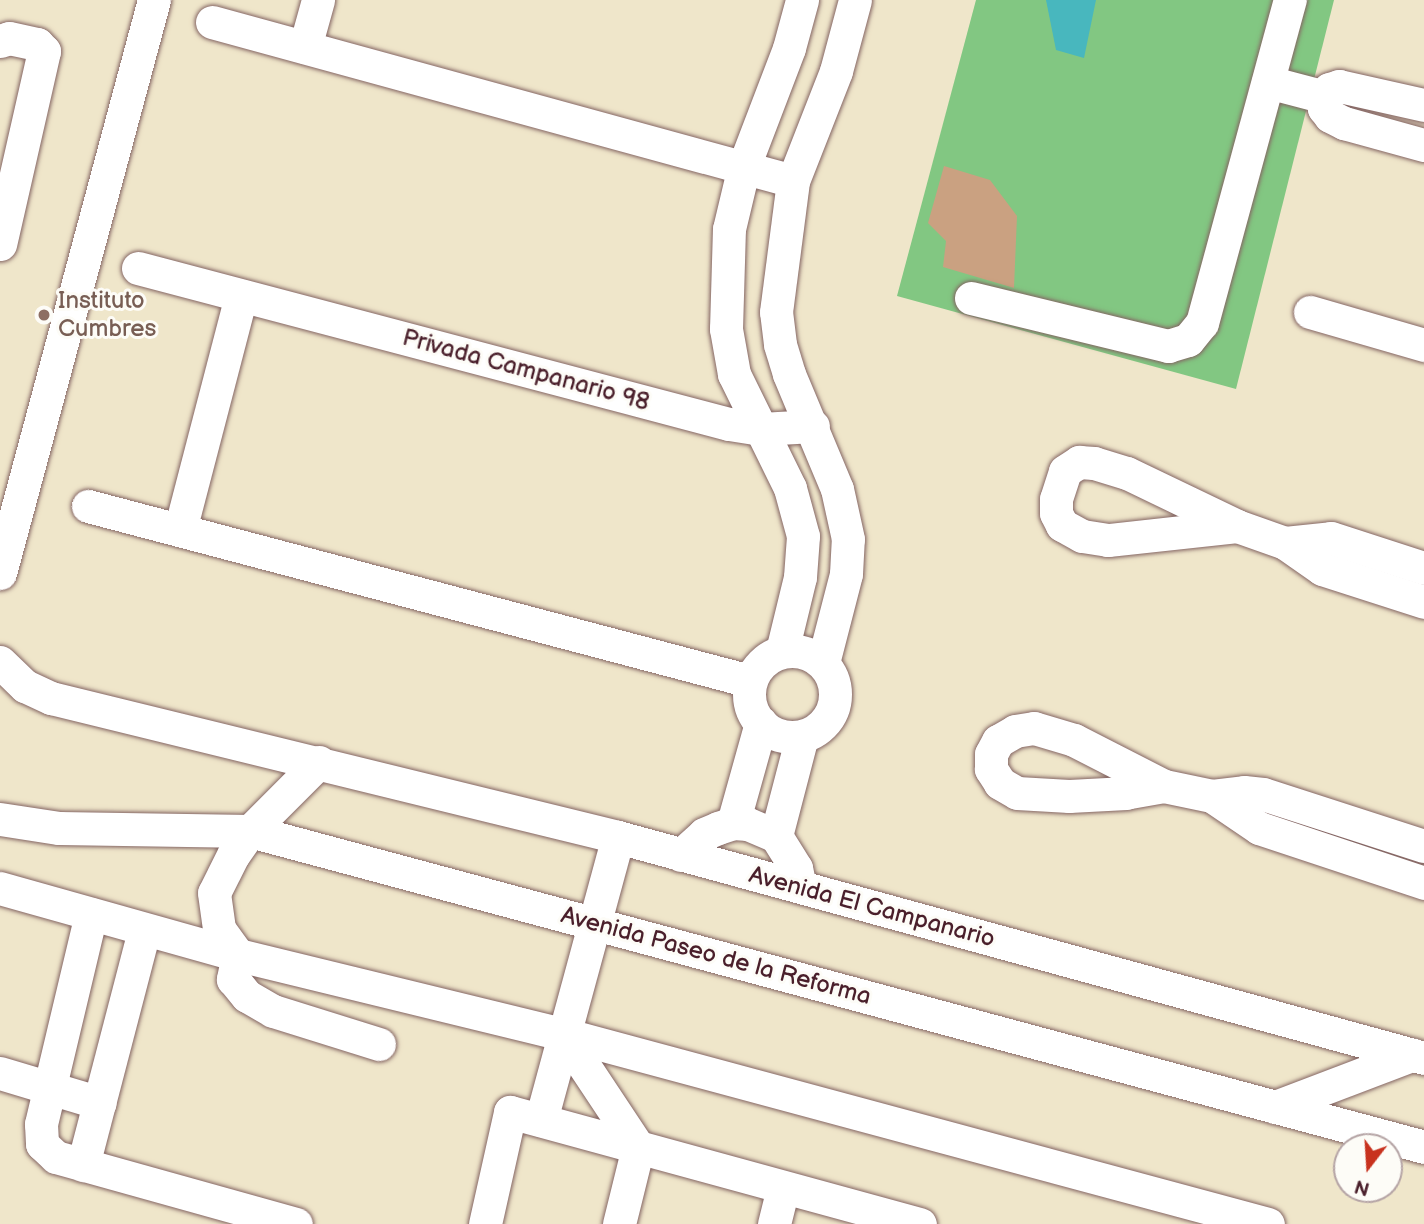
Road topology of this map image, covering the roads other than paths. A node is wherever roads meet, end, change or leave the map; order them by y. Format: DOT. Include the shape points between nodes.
graph roads {
  1 [pos="153,0"];
  2 [pos="318,0"];
  3 [pos="802,0"];
  4 [pos="855,0"];
  5 [pos="1290,0"];
  6 [pos="212,22"];
  7 [pos="0,41"];
  8 [pos="305,47"];
  9 [pos="1268,82"];
  10 [pos="1325,97"];
  11 [pos="1424,105"];
  12 [pos="1424,145"];
  13 [pos="744,166"];
  14 [pos="793,181"];
  15 [pos="0,244"];
  16 [pos="138,268"];
  17 [pos="241,296"];
  18 [pos="971,298"];
  19 [pos="1310,312"];
  20 [pos="1424,345"];
  21 [pos="813,426"];
  22 [pos="761,429"];
  23 [pos="88,506"];
  24 [pos="1237,526"];
  25 [pos="180,530"];
  26 [pos="1285,543"];
  27 [pos="1424,568"];
  28 [pos="0,573"];
  29 [pos="1424,602"];
  30 [pos="782,652"];
  31 [pos="0,662"];
  32 [pos="823,663"];
  33 [pos="750,681"];
  34 [pos="761,723"];
  35 [pos="802,736"];
  36 [pos="1074,740"];
  37 [pos="319,762"];
  38 [pos="1164,786"];
  39 [pos="1069,796"];
  40 [pos="1212,796"];
  41 [pos="0,819"];
  42 [pos="733,823"];
  43 [pos="250,831"];
  44 [pos="776,836"];
  45 [pos="618,837"];
  46 [pos="1424,846"];
  47 [pos="681,855"];
  48 [pos="1424,883"];
  49 [pos="800,887"];
  50 [pos="0,888"];
  51 [pos="91,914"];
  52 [pos="594,923"];
  53 [pos="144,930"];
  54 [pos="238,955"];
  55 [pos="564,1034"];
  56 [pos="379,1044"];
  57 [pos="1418,1056"];
  58 [pos="0,1073"];
  59 [pos="50,1088"];
  60 [pos="100,1103"];
  61 [pos="1275,1107"];
  62 [pos="541,1120"];
  63 [pos="638,1147"];
  64 [pos="1424,1147"];
  65 [pos="83,1166"];
  66 [pos="783,1188"];
  67 [pos="296,1224"];
  68 [pos="485,1224"];
  69 [pos="619,1224"];
  70 [pos="774,1224"];
  71 [pos="920,1224"];
  72 [pos="1268,1224"];
  1 -- 28 [label="street"];
  2 -- 8 [label="street"];
  3 -- 13 [label="street" via="789,48"];
  4 -- 14 [label="street" via="836,71"];
  5 -- 9 [label="street"];
  6 -- 8 [label="street"];
  7 -- 15 [label="street" via="9,38 37,44 44,51"];
  8 -- 13 [label="street"];
  9 -- 10 [label="street"];
  9 -- 18 [label="street" via="1202,323 1188,340 1168,346"];
  10 -- 11 [label="street" via="1329,89 1353,86"];
  10 -- 12 [label="street" via="1324,108 1344,123"];
  13 -- 14 [label="street"];
  13 -- 22 [label="street" via="729,229 726,329 734,374"];
  14 -- 21 [label="street" via="776,312 789,374"];
  16 -- 17 [label="street, Privada Campanario 98"];
  17 -- 22 [label="street, Privada Campanario 98"];
  17 -- 25 [label="street"];
  19 -- 20 [label="street"];
  21 -- 22 [label="street, Privada Campanario 98"];
  21 -- 32 [label="street" via="837,489 848,539 846,574"];
  22 -- 30 [label="street" via="790,488 803,536 800,577"];
  23 -- 25 [label="street"];
  24 -- 24 [label="street" via="1094,463 1079,462 1065,471 1056,499 1062,525 1082,536 1108,540"];
  24 -- 26 [label="street"];
  25 -- 33 [label="street"];
  26 -- 27 [label="street" via="1331,538"];
  26 -- 29 [label="street" via="1322,569"];
  30 -- 32 [label="street" via="804,652"];
  30 -- 33 [label="street" via="768,658"];
  31 -- 37 [label="street, Avenida El Campanario" via="25,686 51,698"];
  32 -- 35 [label="street" via="833,678 836,696 831,715 818,729"];
  33 -- 34 [label="street" via="751,706"];
  34 -- 35 [label="street" via="772,732"];
  34 -- 42 [label="street"];
  35 -- 44 [label="street"];
  36 -- 38 [label="street"];
  36 -- 39 [label="street"];
  36 -- 39 [label="street" via="1034,729 1014,730 998,741 991,754 991,769 1000,783 1017,793"];
  37 -- 43 [label="street"];
  37 -- 45 [label="street, Avenida El Campanario"];
  38 -- 39 [label="street"];
  38 -- 40 [label="street"];
  40 -- 46 [label="street" via="1263,794"];
  40 -- 48 [label="street" via="1259,828"];
  41 -- 43 [label="street, Avenida Paseo de la Reforma" via="59,828"];
  42 -- 44 [label="street"];
  42 -- 47 [label="street" via="704,834"];
  43 -- 52 [label="street, Avenida Paseo de la Reforma"];
  43 -- 54 [label="street" via="215,893 219,929"];
  44 -- 49 [label="street" via="796,868"];
  45 -- 47 [label="street, Avenida El Campanario"];
  45 -- 52 [label="street"];
  47 -- 49 [label="street, Avenida El Campanario"];
  49 -- 57 [label="street, Avenida El Campanario"];
  50 -- 51 [label="street"];
  51 -- 53 [label="street"];
  51 -- 59 [label="street"];
  52 -- 55 [label="street"];
  52 -- 61 [label="street, Avenida Paseo de la Reforma"];
  53 -- 54 [label="street"];
  53 -- 60 [label="street"];
  54 -- 55 [label="street"];
  54 -- 56 [label="street" via="233,979 247,996 273,1010"];
  55 -- 62 [label="street"];
  55 -- 63 [label="street"];
  55 -- 72 [label="street"];
  57 -- 61 [label="street"];
  58 -- 59 [label="street"];
  59 -- 60 [label="street"];
  59 -- 65 [label="street" via="41,1124 42,1144 56,1157"];
  60 -- 65 [label="street"];
  61 -- 64 [label="street, Avenida Paseo de la Reforma"];
  62 -- 63 [label="street"];
  62 -- 68 [label="street" via="510,1112"];
  63 -- 66 [label="street"];
  63 -- 69 [label="street"];
  65 -- 67 [label="street"];
  66 -- 70 [label="street"];
  66 -- 71 [label="street"];
}
